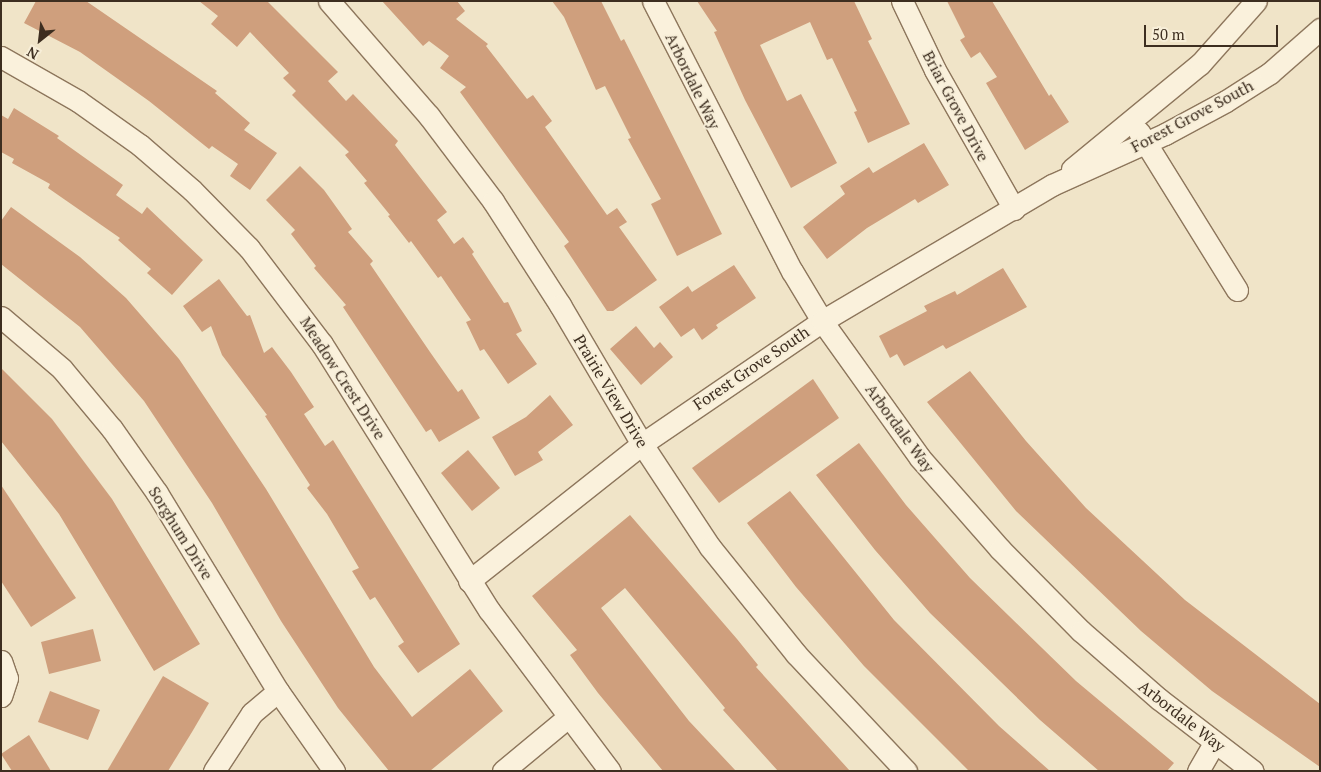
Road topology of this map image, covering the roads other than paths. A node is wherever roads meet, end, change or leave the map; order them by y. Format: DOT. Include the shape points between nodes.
graph roads {
  1 [pos="329,1"];
  2 [pos="653,1"];
  3 [pos="902,1"];
  4 [pos="1256,1"];
  5 [pos="1320,29"];
  6 [pos="1,57"];
  7 [pos="1130,119"];
  8 [pos="1147,143"];
  9 [pos="1052,185"];
  10 [pos="1014,208"];
  11 [pos="1237,290"];
  12 [pos="1,316"];
  13 [pos="822,320"];
  14 [pos="642,444"];
  15 [pos="469,581"];
  16 [pos="1,662"];
  17 [pos="278,691"];
  18 [pos="1,696"];
  19 [pos="568,717"];
  20 [pos="1214,743"];
  21 [pos="214,771"];
  22 [pos="334,771"];
  23 [pos="503,771"];
  24 [pos="610,771"];
  25 [pos="906,771"];
  26 [pos="1198,771"];
  27 [pos="1253,771"];
  1 -- 14 [label="street, Prairie View Drive" via="429,116 492,201 560,305"];
  2 -- 13 [label="street, Arbordale Way" via="752,199"];
  3 -- 10 [label="street, Briar Grove Drive" via="935,70"];
  4 -- 7 [label="street, Forest Grove South" via="1200,64"];
  5 -- 8 [label="street, Forest Grove South" via="1270,73 1226,102"];
  6 -- 15 [label="street, Meadow Crest Drive" via="78,101 122,132 175,174 232,229 322,344"];
  7 -- 8 [label="street"];
  7 -- 9 [label="street, Forest Grove South"];
  8 -- 9 [label="street, Forest Grove South"];
  8 -- 11 [label="street"];
  9 -- 10 [label="street, Forest Grove South"];
  10 -- 13 [label="street, Forest Grove South"];
  12 -- 17 [label="street, Sorghum Drive" via="62,369 112,429 178,527"];
  13 -- 14 [label="street, Forest Grove South"];
  13 -- 20 [label="street, Arbordale Way" via="920,458 1000,549 1116,662"];
  14 -- 15 [label="street, Forest Grove South"];
  14 -- 25 [label="street, Prairie View Drive" via="710,547 796,654"];
  15 -- 19 [label="street, Meadow Crest Drive"];
  16 -- 18 [label="street" via="7,678"];
  17 -- 21 [label="street" via="252,713"];
  17 -- 22 [label="street, Sorghum Drive"];
  19 -- 23 [label="street"];
  19 -- 24 [label="street, Meadow Crest Drive"];
  20 -- 26 [label="street"];
  20 -- 27 [label="street, Arbordale Way"];
}
